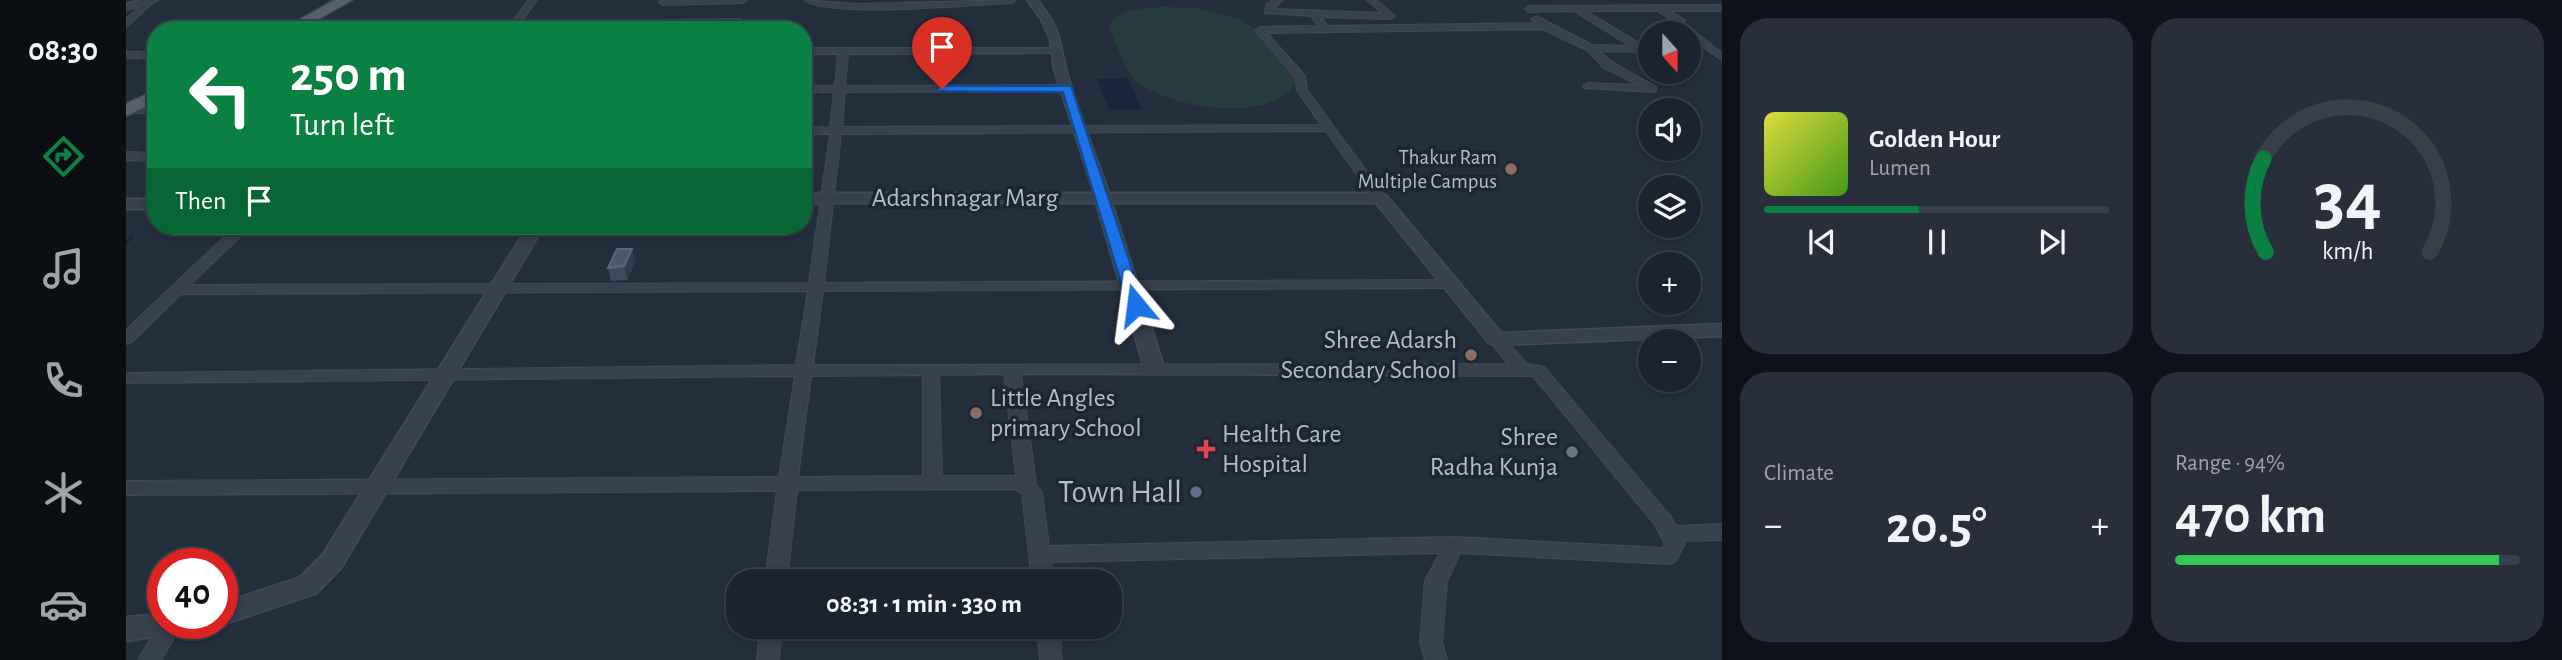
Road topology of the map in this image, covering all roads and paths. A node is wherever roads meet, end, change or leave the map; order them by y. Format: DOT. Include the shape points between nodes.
graph roads {
  1 [pos="152,0"];
  2 [pos="345,0"];
  3 [pos="533,0"];
  4 [pos="743,0"];
  5 [pos="808,0"];
  6 [pos="1012,0"];
  7 [pos="1032,0"];
  8 [pos="1279,0"];
  9 [pos="1324,0"];
  10 [pos="1371,0"];
  11 [pos="663,1"];
  12 [pos="1526,4"];
  13 [pos="126,5"];
  14 [pos="1657,7"];
  15 [pos="1722,8"];
  16 [pos="1577,10"];
  17 [pos="1314,14"];
  18 [pos="1341,15"];
  19 [pos="305,21"];
  20 [pos="517,21"];
  21 [pos="653,21"];
  22 [pos="1680,21"];
  23 [pos="126,24"];
  24 [pos="1544,26"];
  25 [pos="1325,29"];
  26 [pos="1701,43"];
  27 [pos="1638,44"];
  28 [pos="1590,48"];
  29 [pos="1638,48"];
  30 [pos="812,51"];
  31 [pos="843,51"];
  32 [pos="1056,51"];
  33 [pos="126,55"];
  34 [pos="147,55"];
  35 [pos="1718,55"];
  36 [pos="1588,86"];
  37 [pos="1067,88"];
  38 [pos="812,89"];
  39 [pos="842,89"];
  40 [pos="147,100"];
  41 [pos="127,110"];
  42 [pos="147,111"];
  43 [pos="1080,127"];
  44 [pos="1329,128"];
  45 [pos="837,130"];
  46 [pos="812,131"];
  47 [pos="126,156"];
  48 [pos="147,157"];
  49 [pos="812,198"];
  50 [pos="826,198"];
  51 [pos="1103,198"];
  52 [pos="1380,198"];
  53 [pos="147,203"];
  54 [pos="126,204"];
  55 [pos="235,235"];
  56 [pos="530,235"];
  57 [pos="1130,284"];
  58 [pos="1450,284"];
  59 [pos="815,286"];
  60 [pos="498,288"];
  61 [pos="180,290"];
  62 [pos="1722,330"];
  63 [pos="129,333"];
  64 [pos="1496,339"];
  65 [pos="1154,367"];
  66 [pos="1522,369"];
  67 [pos="1012,370"];
  68 [pos="802,372"];
  69 [pos="931,372"];
  70 [pos="445,375"];
  71 [pos="126,378"];
  72 [pos="933,482"];
  73 [pos="788,484"];
  74 [pos="379,485"];
  75 [pos="1027,485"];
  76 [pos="126,488"];
  77 [pos="1722,532"];
  78 [pos="1670,534"];
  79 [pos="1454,545"];
  80 [pos="1041,554"];
  81 [pos="777,569"];
  82 [pos="1042,569"];
  83 [pos="238,609"];
  84 [pos="147,627"];
  85 [pos="126,629"];
  86 [pos="165,639"];
  87 [pos="770,639"];
  88 [pos="1049,639"];
  89 [pos="149,660"];
  90 [pos="768,660"];
  91 [pos="1051,660"];
  92 [pos="1436,660"];
  1 -- 13 [label="street"];
  1 -- 23 [label="street"];
  2 -- 19 [label="main road"];
  3 -- 20 [label="street"];
  4 -- 11 [label="street"];
  5 -- 6 [label="street" via="858,7"];
  7 -- 32 [label="street" via="1056,39"];
  8 -- 17 [label="street" via="1268,10"];
  9 -- 18 [label="street"];
  10 -- 18 [label="street" via="1391,16"];
  11 -- 21 [label="street"];
  12 -- 16 [label="street"];
  12 -- 24 [label="street"];
  14 -- 15 [label="street"];
  14 -- 16 [label="street"];
  14 -- 22 [label="street"];
  16 -- 27 [label="street"];
  17 -- 18 [label="street"];
  17 -- 25 [label="street"];
  24 -- 25 [label="street"];
  24 -- 28 [label="street"];
  25 -- 44 [label="street" via="1260,30 1297,73 1302,90"];
  26 -- 35 [label="street"];
  28 -- 29 [label="street"];
  28 -- 36 [label="street" via="1608,66 1652,89"];
  30 -- 31 [label="street"];
  31 -- 32 [label="street"];
  31 -- 39 [label="street"];
  32 -- 37 [label="street"];
  33 -- 34 [label="street"];
  37 -- 39 [label="street"];
  37 -- 43 [label="street"];
  38 -- 39 [label="street"];
  39 -- 45 [label="street"];
  40 -- 41 [label="main road"];
  41 -- 42 [label="street"];
  43 -- 44 [label="street"];
  43 -- 45 [label="street"];
  43 -- 51 [label="street"];
  44 -- 52 [label="street"];
  45 -- 46 [label="street"];
  45 -- 50 [label="street"];
  47 -- 48 [label="street"];
  49 -- 50 [label="street, Adarshnagar Marg"];
  50 -- 51 [label="street, Adarshnagar Marg"];
  50 -- 59 [label="street"];
  51 -- 52 [label="street, Adarshnagar Marg"];
  51 -- 57 [label="street"];
  52 -- 58 [label="street"];
  53 -- 54 [label="street"];
  55 -- 61 [label="street"];
  56 -- 60 [label="street"];
  57 -- 58 [label="street"];
  57 -- 59 [label="street"];
  57 -- 65 [label="street"];
  58 -- 64 [label="street"];
  59 -- 60 [label="street"];
  59 -- 68 [label="street"];
  60 -- 61 [label="street"];
  60 -- 70 [label="street"];
  61 -- 63 [label="street"];
  62 -- 64 [label="street"];
  64 -- 66 [label="street"];
  65 -- 66 [label="street"];
  65 -- 67 [label="street"];
  66 -- 78 [label="street" via="1538,371"];
  67 -- 69 [label="street"];
  67 -- 75 [label="street"];
  68 -- 69 [label="street"];
  68 -- 70 [label="street"];
  68 -- 73 [label="street"];
  69 -- 72 [label="street"];
  70 -- 71 [label="street"];
  70 -- 74 [label="street"];
  72 -- 73 [label="street"];
  72 -- 75 [label="street"];
  73 -- 74 [label="street"];
  73 -- 81 [label="street"];
  74 -- 76 [label="street"];
  74 -- 83 [label="street" via="332,561 308,586"];
  75 -- 80 [label="street"];
  77 -- 78 [label="street"];
  78 -- 79 [label="street" via="1675,544 1668,556"];
  79 -- 80 [label="street"];
  79 -- 92 [label="street" via="1436,581 1431,642"];
  80 -- 82 [label="street"];
  84 -- 85 [label="street"];
  86 -- 89 [label="street"];
  87 -- 90 [label="street"];
  88 -- 91 [label="street"];
}
